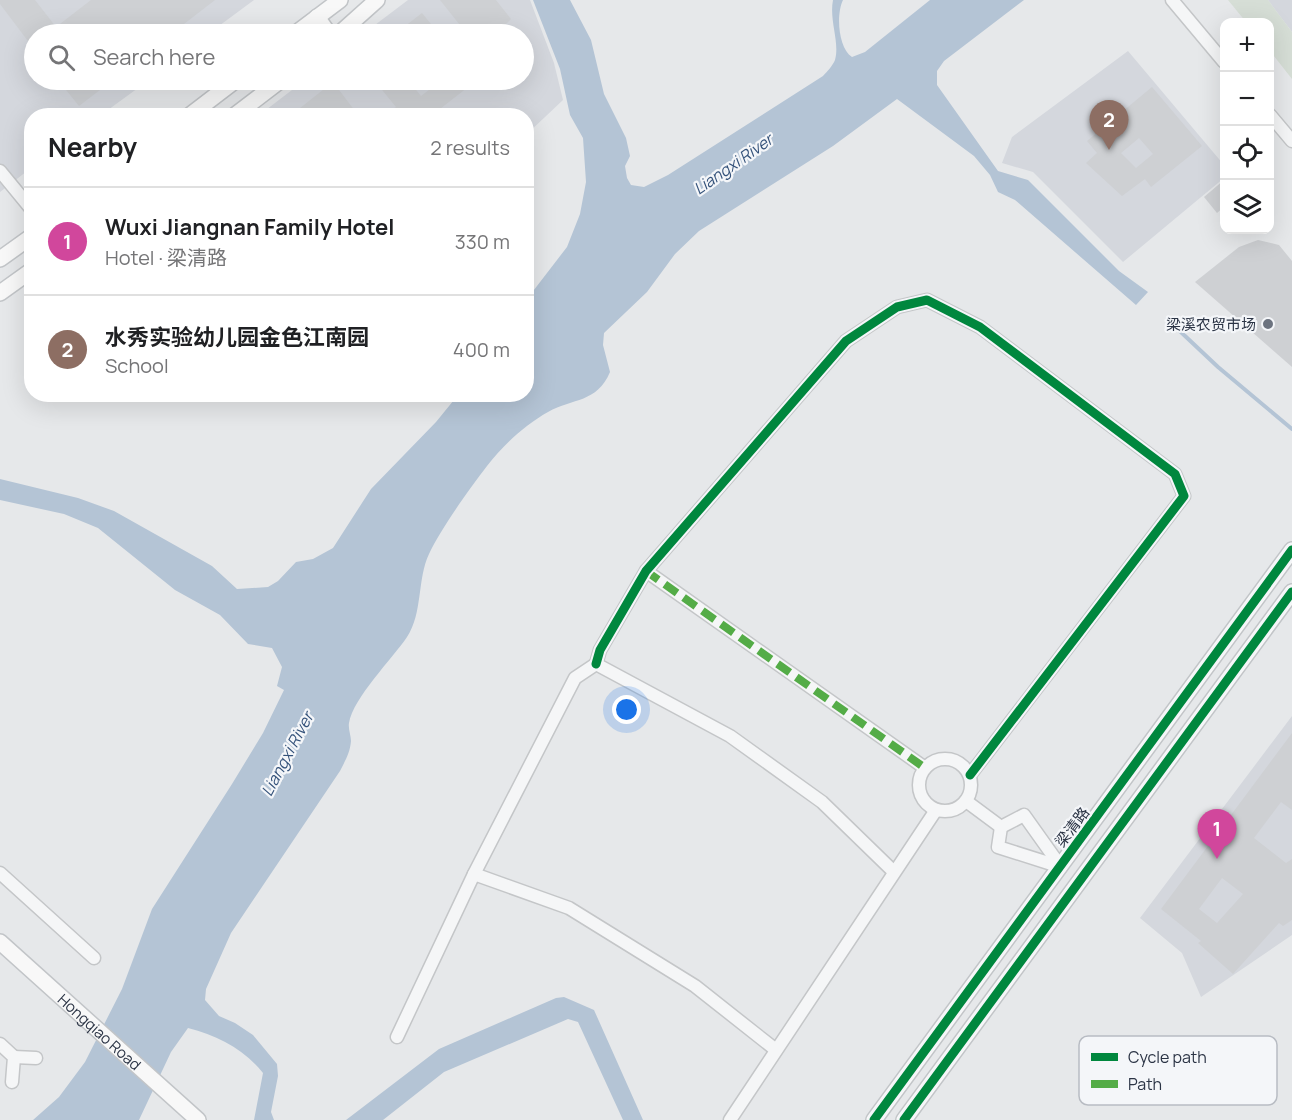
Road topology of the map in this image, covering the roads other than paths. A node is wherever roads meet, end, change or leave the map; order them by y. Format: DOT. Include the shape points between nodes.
graph roads {
  1 [pos="340,0"];
  2 [pos="377,0"];
  3 [pos="1172,0"];
  4 [pos="317,17"];
  5 [pos="308,24"];
  6 [pos="322,24"];
  7 [pos="350,24"];
  8 [pos="1220,57"];
  9 [pos="223,90"];
  10 [pos="268,90"];
  11 [pos="199,108"];
  12 [pos="244,108"];
  13 [pos="1274,121"];
  14 [pos="1292,141"];
  15 [pos="0,171"];
  16 [pos="24,200"];
  17 [pos="24,242"];
  18 [pos="0,259"];
  19 [pos="24,276"];
  20 [pos="0,294"];
  21 [pos="1292,550"];
  22 [pos="646,571"];
  23 [pos="1292,592"];
  24 [pos="596,664"];
  25 [pos="925,768"];
  26 [pos="970,775"];
  27 [pos="966,801"];
  28 [pos="936,810"];
  29 [pos="1001,827"];
  30 [pos="1061,867"];
  31 [pos="894,872"];
  32 [pos="0,873"];
  33 [pos="474,874"];
  34 [pos="1082,879"];
  35 [pos="0,942"];
  36 [pos="94,958"];
  37 [pos="397,1037"];
  38 [pos="0,1044"];
  39 [pos="776,1050"];
  40 [pos="14,1057"];
  41 [pos="36,1058"];
  42 [pos="12,1082"];
  43 [pos="198,1120"];
  44 [pos="730,1120"];
  45 [pos="874,1120"];
  46 [pos="904,1120"];
  1 -- 4 [label="main road"];
  2 -- 7 [label="main road"];
  3 -- 8 [label="street"];
  4 -- 5 [label="main road"];
  4 -- 6 [label="main road"];
  9 -- 11 [label="main road"];
  10 -- 12 [label="main road"];
  13 -- 14 [label="street"];
  15 -- 16 [label="street"];
  17 -- 18 [label="main road"];
  19 -- 20 [label="main road"];
  21 -- 30 [label="main road, 梁清路"];
  22 -- 24 [label="street" via="600,650"];
  22 -- 25 [label="street"];
  22 -- 26 [label="street" via="846,341 897,306 927,300 980,327 1175,474 1184,496"];
  23 -- 34 [label="main road"];
  24 -- 31 [label="street" via="730,736 822,802"];
  24 -- 33 [label="street" via="575,678"];
  25 -- 26 [label="street" via="932,762 950,759 965,767"];
  25 -- 28 [label="street" via="920,792"];
  26 -- 27 [label="street" via="972,784"];
  27 -- 28 [label="street" via="952,810"];
  27 -- 29 [label="street"];
  28 -- 31 [label="street"];
  29 -- 30 [label="street" via="998,847"];
  29 -- 30 [label="street" via="1024,815"];
  30 -- 34 [label="main road"];
  30 -- 45 [label="main road, 梁清路"];
  31 -- 39 [label="street"];
  32 -- 36 [label="street"];
  33 -- 37 [label="street"];
  33 -- 39 [label="street" via="568,908 695,986"];
  34 -- 46 [label="main road"];
  35 -- 43 [label="main road, Hongqiao Road"];
  38 -- 40 [label="street"];
  39 -- 44 [label="street"];
  40 -- 41 [label="street"];
  40 -- 42 [label="street"];
}
